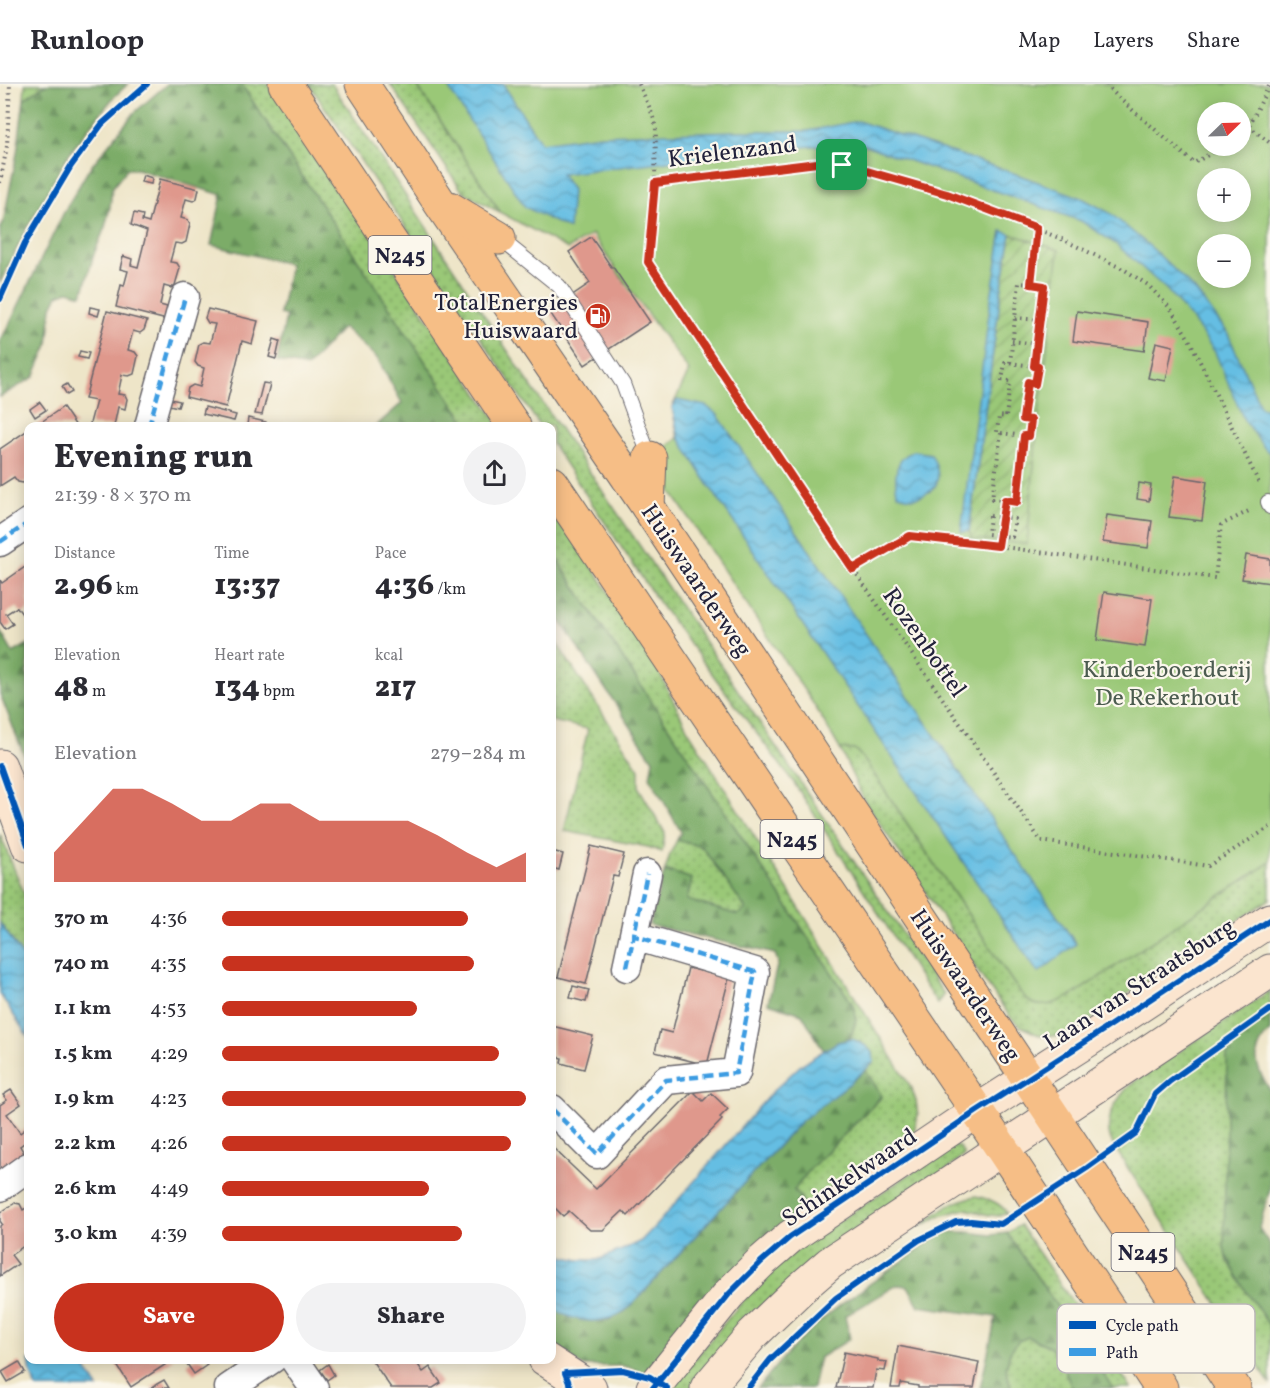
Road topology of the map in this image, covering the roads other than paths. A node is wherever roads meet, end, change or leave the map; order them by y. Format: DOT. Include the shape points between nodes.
graph roads {
  1 [pos="285,84"];
  2 [pos="362,84"];
  3 [pos="440,203"];
  4 [pos="499,238"];
  5 [pos="185,297"];
  6 [pos="150,422"];
  7 [pos="511,422"];
  8 [pos="650,458"];
  9 [pos="556,489"];
  10 [pos="648,507"];
  11 [pos="24,526"];
  12 [pos="0,542"];
  13 [pos="1,775"];
  14 [pos="24,834"];
  15 [pos="647,874"];
  16 [pos="1270,920"];
  17 [pos="635,936"];
  18 [pos="627,967"];
  19 [pos="1270,972"];
  20 [pos="1028,1078"];
  21 [pos="977,1111"];
  22 [pos="556,1113"];
  23 [pos="1053,1116"];
  24 [pos="1002,1150"];
  25 [pos="24,1170"];
  26 [pos="0,1187"];
  27 [pos="1105,1304"];
  28 [pos="1178,1304"];
  29 [pos="265,1364"];
  30 [pos="297,1364"];
  31 [pos="553,1364"];
  32 [pos="1151,1373"];
  33 [pos="1224,1373"];
  34 [pos="229,1388"];
  35 [pos="314,1388"];
  36 [pos="590,1388"];
  37 [pos="653,1388"];
  38 [pos="707,1388"];
  39 [pos="1161,1388"];
  40 [pos="1234,1388"];
  1 -- 7 [label="highway, N245"];
  2 -- 3 [label="highway, Huiswaarderweg / N245"];
  3 -- 4 [label="highway"];
  3 -- 10 [label="highway, Huiswaarderweg / N245"];
  4 -- 8 [label="lane" via="559,286 623,384"];
  5 -- 6 [label="street"];
  8 -- 10 [label="highway"];
  9 -- 21 [label="highway, N245"];
  10 -- 20 [label="highway, Huiswaarderweg / N245"];
  11 -- 12 [label="street"];
  13 -- 14 [label="street"];
  15 -- 17 [label="street"];
  16 -- 20 [label="street, Laan van Straatsburg"];
  17 -- 18 [label="street"];
  17 -- 22 [label="street" via="755,972 736,1073 666,1080 597,1154"];
  19 -- 23 [label="street"];
  20 -- 21 [label="street, Huiswaarderweg"];
  20 -- 23 [label="highway, Huiswaarderweg / N245"];
  21 -- 24 [label="highway, N245"];
  21 -- 37 [label="street, Schinkelwaard" via="790,1237 729,1294"];
  23 -- 24 [label="street"];
  23 -- 28 [label="highway, Huiswaarderweg / N245"];
  24 -- 27 [label="highway, N245"];
  24 -- 38 [label="street" via="830,1263 752,1335"];
  25 -- 26 [label="street"];
  29 -- 34 [label="street"];
  30 -- 35 [label="street"];
  31 -- 36 [label="street"];
  32 -- 39 [label="highway, N245"];
  33 -- 40 [label="highway, Huiswaarderweg / N245"];
}
